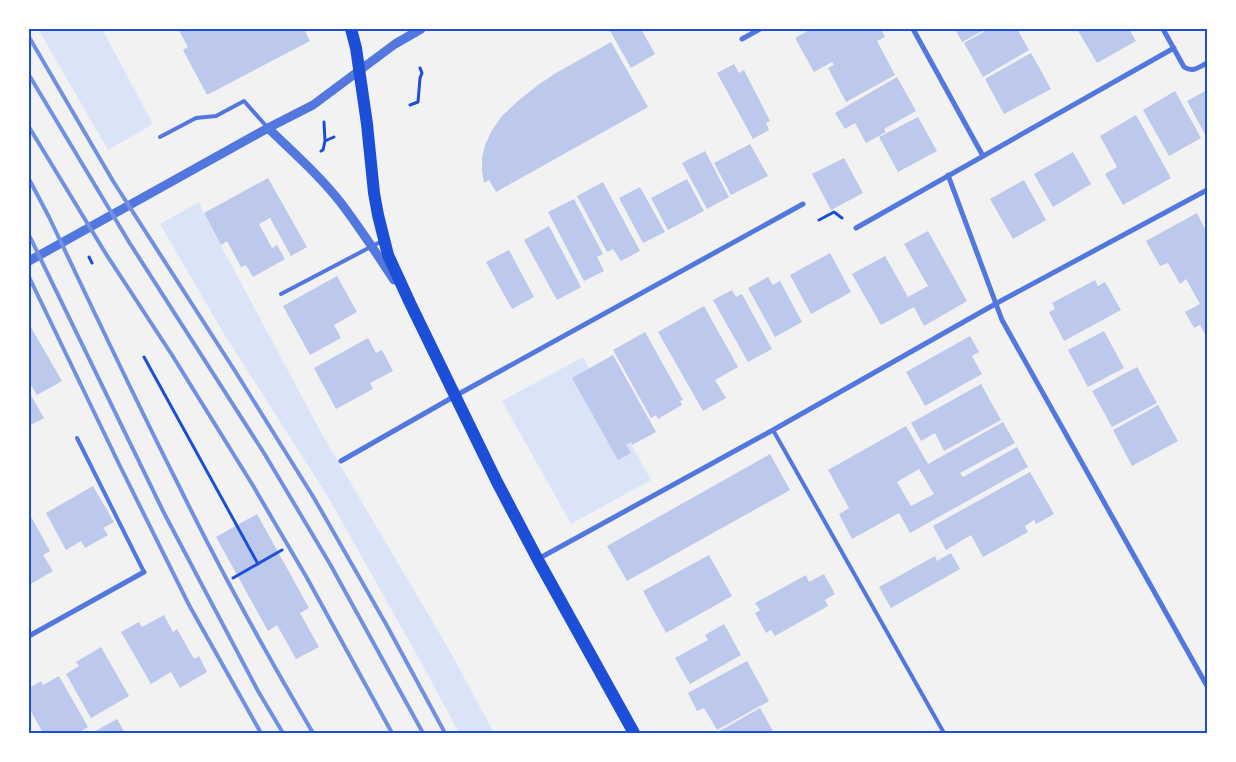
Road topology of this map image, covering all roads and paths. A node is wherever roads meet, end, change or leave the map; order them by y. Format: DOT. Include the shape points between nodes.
graph roads {
  1 [pos="351,29"];
  2 [pos="421,29"];
  3 [pos="760,29"];
  4 [pos="912,29"];
  5 [pos="1163,29"];
  6 [pos="742,39"];
  7 [pos="1174,48"];
  8 [pos="1207,63"];
  9 [pos="420,68"];
  10 [pos="359,70"];
  11 [pos="410,105"];
  12 [pos="324,122"];
  13 [pos="268,128"];
  14 [pos="160,137"];
  15 [pos="334,137"];
  16 [pos="324,141"];
  17 [pos="317,155"];
  18 [pos="983,156"];
  19 [pos="948,176"];
  20 [pos="1207,190"];
  21 [pos="803,204"];
  22 [pos="834,212"];
  23 [pos="819,220"];
  24 [pos="856,228"];
  25 [pos="384,240"];
  26 [pos="372,246"];
  27 [pos="89,257"];
  28 [pos="29,261"];
  29 [pos="92,263"];
  30 [pos="281,294"];
  31 [pos="410,303"];
  32 [pos="997,303"];
  33 [pos="144,356"];
  34 [pos="455,396"];
  35 [pos="773,430"];
  36 [pos="77,438"];
  37 [pos="341,461"];
  38 [pos="282,550"];
  39 [pos="538,560"];
  40 [pos="258,564"];
  41 [pos="144,572"];
  42 [pos="233,578"];
  43 [pos="29,636"];
  44 [pos="1207,686"];
  45 [pos="634,733"];
  46 [pos="944,733"];
  1 -- 10 [label="main road"];
  2 -- 10 [label="street"];
  3 -- 6 [label="street"];
  4 -- 18 [label="street"];
  5 -- 7 [label="street"];
  7 -- 8 [label="street" via="1190,70"];
  7 -- 18 [label="street"];
  9 -- 11 [label="path" via="418,102"];
  10 -- 13 [label="street" via="313,104"];
  10 -- 25 [label="main road" via="374,193"];
  12 -- 16 [label="path"];
  13 -- 14 [label="lane" via="244,101 216,116 196,118"];
  13 -- 26 [label="street" via="334,195"];
  13 -- 28 [label="street"];
  15 -- 16 [label="path"];
  16 -- 17 [label="path" via="323,150"];
  18 -- 19 [label="street"];
  19 -- 24 [label="street"];
  19 -- 32 [label="street"];
  20 -- 32 [label="street"];
  21 -- 34 [label="street"];
  22 -- 23 [label="path"];
  25 -- 26 [label="lane"];
  25 -- 31 [label="main road"];
  26 -- 30 [label="lane"];
  26 -- 31 [label="street"];
  27 -- 29 [label="path"];
  31 -- 34 [label="main road"];
  32 -- 35 [label="street"];
  32 -- 44 [label="street" via="1002,320"];
  33 -- 40 [label="path"];
  34 -- 37 [label="street"];
  34 -- 39 [label="main road"];
  35 -- 39 [label="street"];
  35 -- 46 [label="lane"];
  36 -- 41 [label="lane"];
  38 -- 40 [label="path"];
  39 -- 45 [label="main road"];
  40 -- 42 [label="path"];
  41 -- 43 [label="street"];
}
